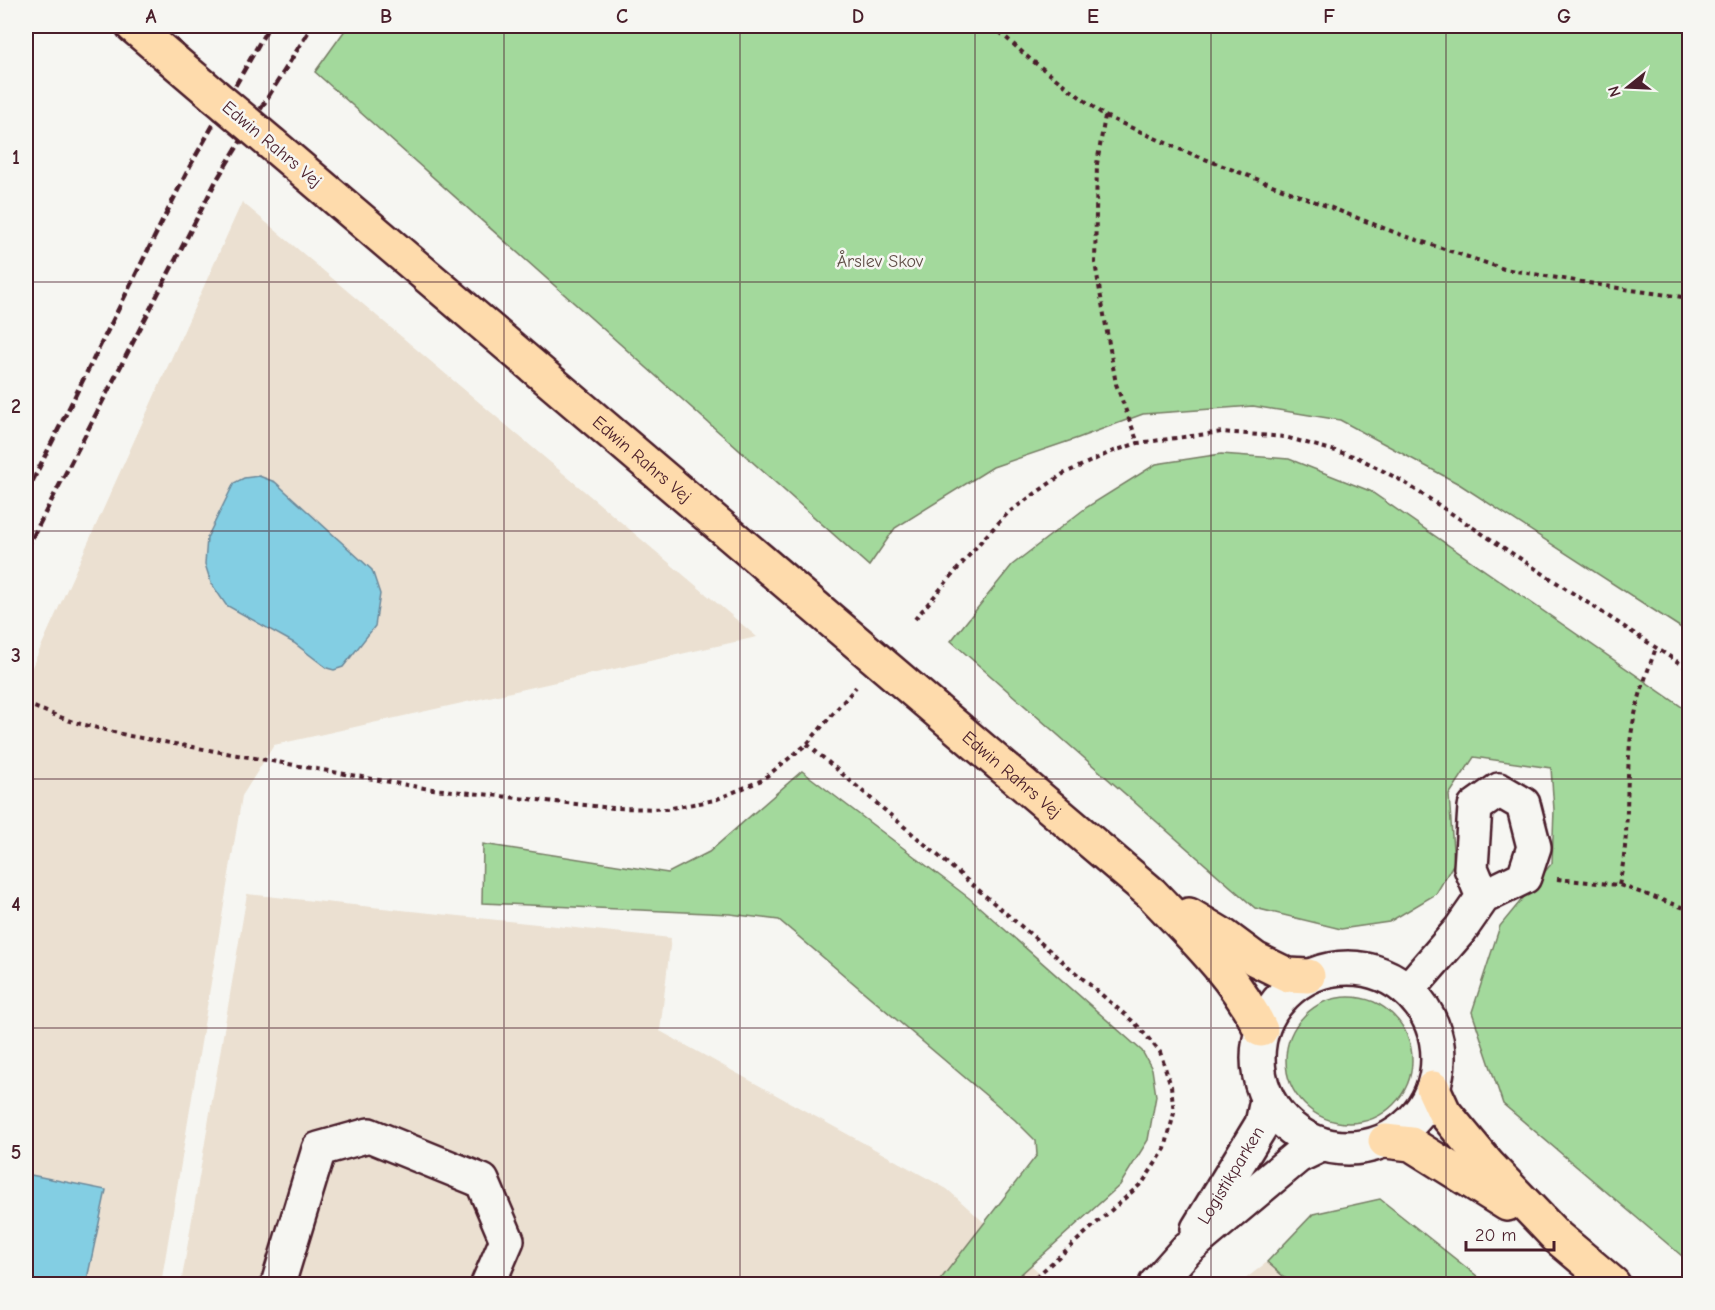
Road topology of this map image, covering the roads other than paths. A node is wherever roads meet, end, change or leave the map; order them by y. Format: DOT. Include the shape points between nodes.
graph roads {
  1 [pos="133,26"];
  2 [pos="1151,893"];
  3 [pos="1483,897"];
  4 [pos="1308,976"];
  5 [pos="1408,990"];
  6 [pos="1261,1030"];
  7 [pos="1433,1088"];
  8 [pos="1267,1100"];
  9 [pos="1386,1141"];
  10 [pos="1321,1145"];
  11 [pos="1557,1237"];
  12 [pos="1187,1249"];
  13 [pos="278,1284"];
  14 [pos="488,1284"];
  15 [pos="1156,1284"];
  16 [pos="1612,1284"];
  1 -- 2 [label="highway, Edwin Rahrs Vej, bridge"];
  2 -- 4 [label="highway" via="1255,958 1288,975"];
  2 -- 6 [label="highway" via="1212,957 1251,1009"];
  3 -- 3 [label="street" via="1471,868 1474,807 1499,790 1523,804 1534,847 1524,877"];
  3 -- 5 [label="street"];
  4 -- 5 [label="street" via="1337,968 1367,969"];
  4 -- 6 [label="street" via="1279,998"];
  5 -- 7 [label="street" via="1429,1018 1435,1035 1438,1053"];
  6 -- 8 [label="street" via="1257,1065"];
  7 -- 9 [label="street" via="1415,1119"];
  7 -- 11 [label="highway" via="1444,1112 1488,1165"];
  8 -- 10 [label="street" via="1290,1128"];
  8 -- 12 [label="street, Logistikparken" via="1262,1124"];
  9 -- 10 [label="street" via="1343,1149"];
  9 -- 11 [label="highway" via="1411,1144"];
  10 -- 12 [label="street, Logistikparken" via="1298,1156"];
  11 -- 16 [label="highway"];
  12 -- 15 [label="street, Logistikparken"];
  13 -- 14 [label="street" via="319,1149 369,1135 482,1181 507,1240"];
}
